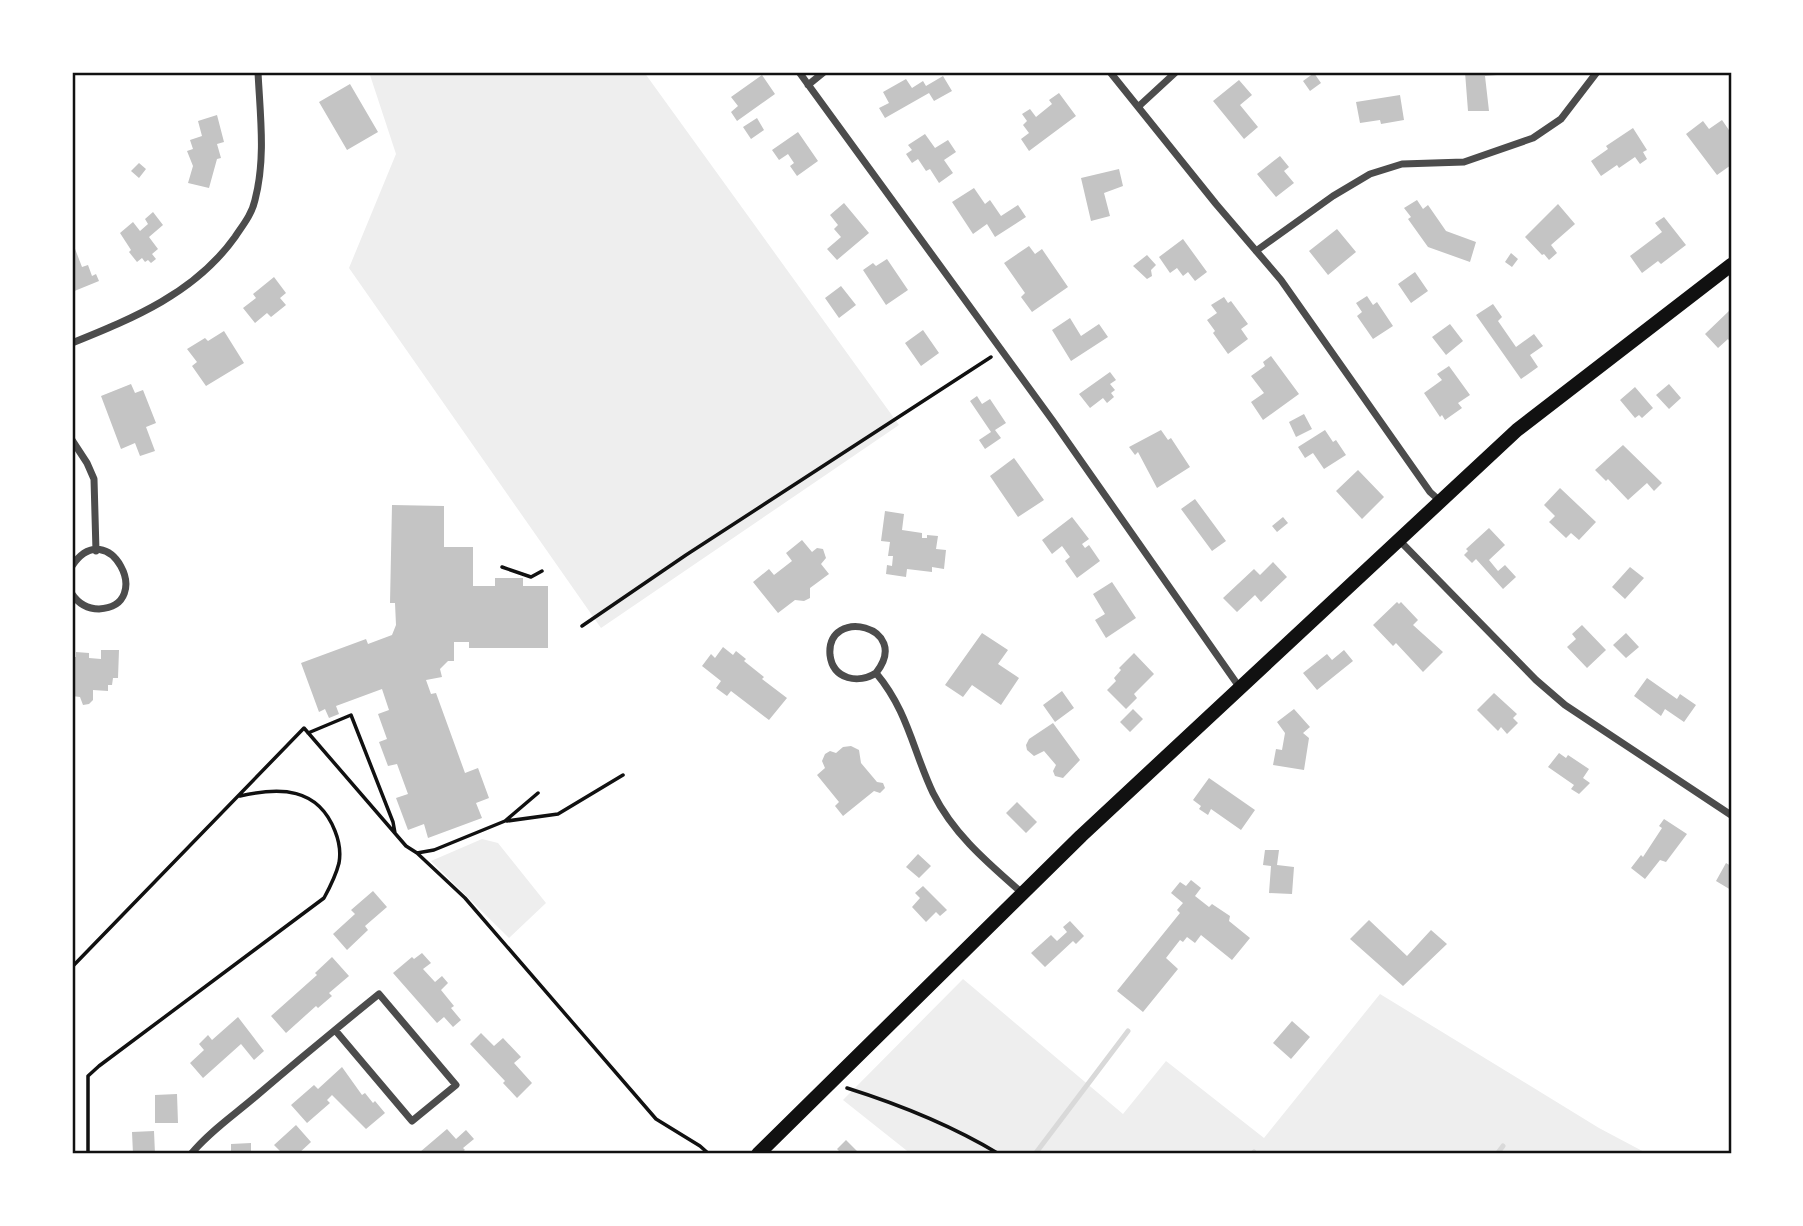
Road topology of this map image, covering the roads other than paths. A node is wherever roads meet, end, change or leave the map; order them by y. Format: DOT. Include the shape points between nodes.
graph roads {
  1 [pos="258,72"];
  2 [pos="799,72"];
  3 [pos="824,72"];
  4 [pos="1110,72"];
  5 [pos="1177,72"];
  6 [pos="1597,72"];
  7 [pos="808,85"];
  8 [pos="1138,107"];
  9 [pos="1256,251"];
  10 [pos="1731,265"];
  11 [pos="72,343"];
  12 [pos="72,440"];
  13 [pos="1440,501"];
  14 [pos="1399,540"];
  15 [pos="96,551"];
  16 [pos="72,566"];
  17 [pos="72,594"];
  18 [pos="876,673"];
  19 [pos="1240,688"];
  20 [pos="1731,815"];
  21 [pos="1022,893"];
  22 [pos="335,1030"];
  23 [pos="191,1154"];
  24 [pos="758,1154"];
  1 -- 11 [label="street" via="261,167 248,218 219,259 184,287 118,325"];
  2 -- 7 [label="street"];
  3 -- 7 [label="street"];
  4 -- 8 [label="street"];
  5 -- 8 [label="street"];
  6 -- 9 [label="street" via="1561,119 1533,138 1464,162 1402,164 1370,174"];
  7 -- 19 [label="street"];
  8 -- 9 [label="street"];
  9 -- 13 [label="street"];
  10 -- 13 [label="main road" via="1517,430"];
  12 -- 15 [label="street" via="94,479"];
  13 -- 14 [label="main road"];
  14 -- 19 [label="main road"];
  14 -- 20 [label="street" via="1565,705"];
  15 -- 16 [label="street" via="83,554"];
  15 -- 17 [label="street" via="108,553 122,565 123,594 97,609 85,606"];
  18 -- 18 [label="street" via="885,658 878,635 856,625 840,632 830,655 837,671 852,680"];
  18 -- 21 [label="street" via="897,702 939,804 972,850"];
  19 -- 21 [label="main road"];
  21 -- 24 [label="main road"];
  22 -- 22 [label="street" via="379,993 456,1085 412,1121"];
  22 -- 23 [label="street"];
}
